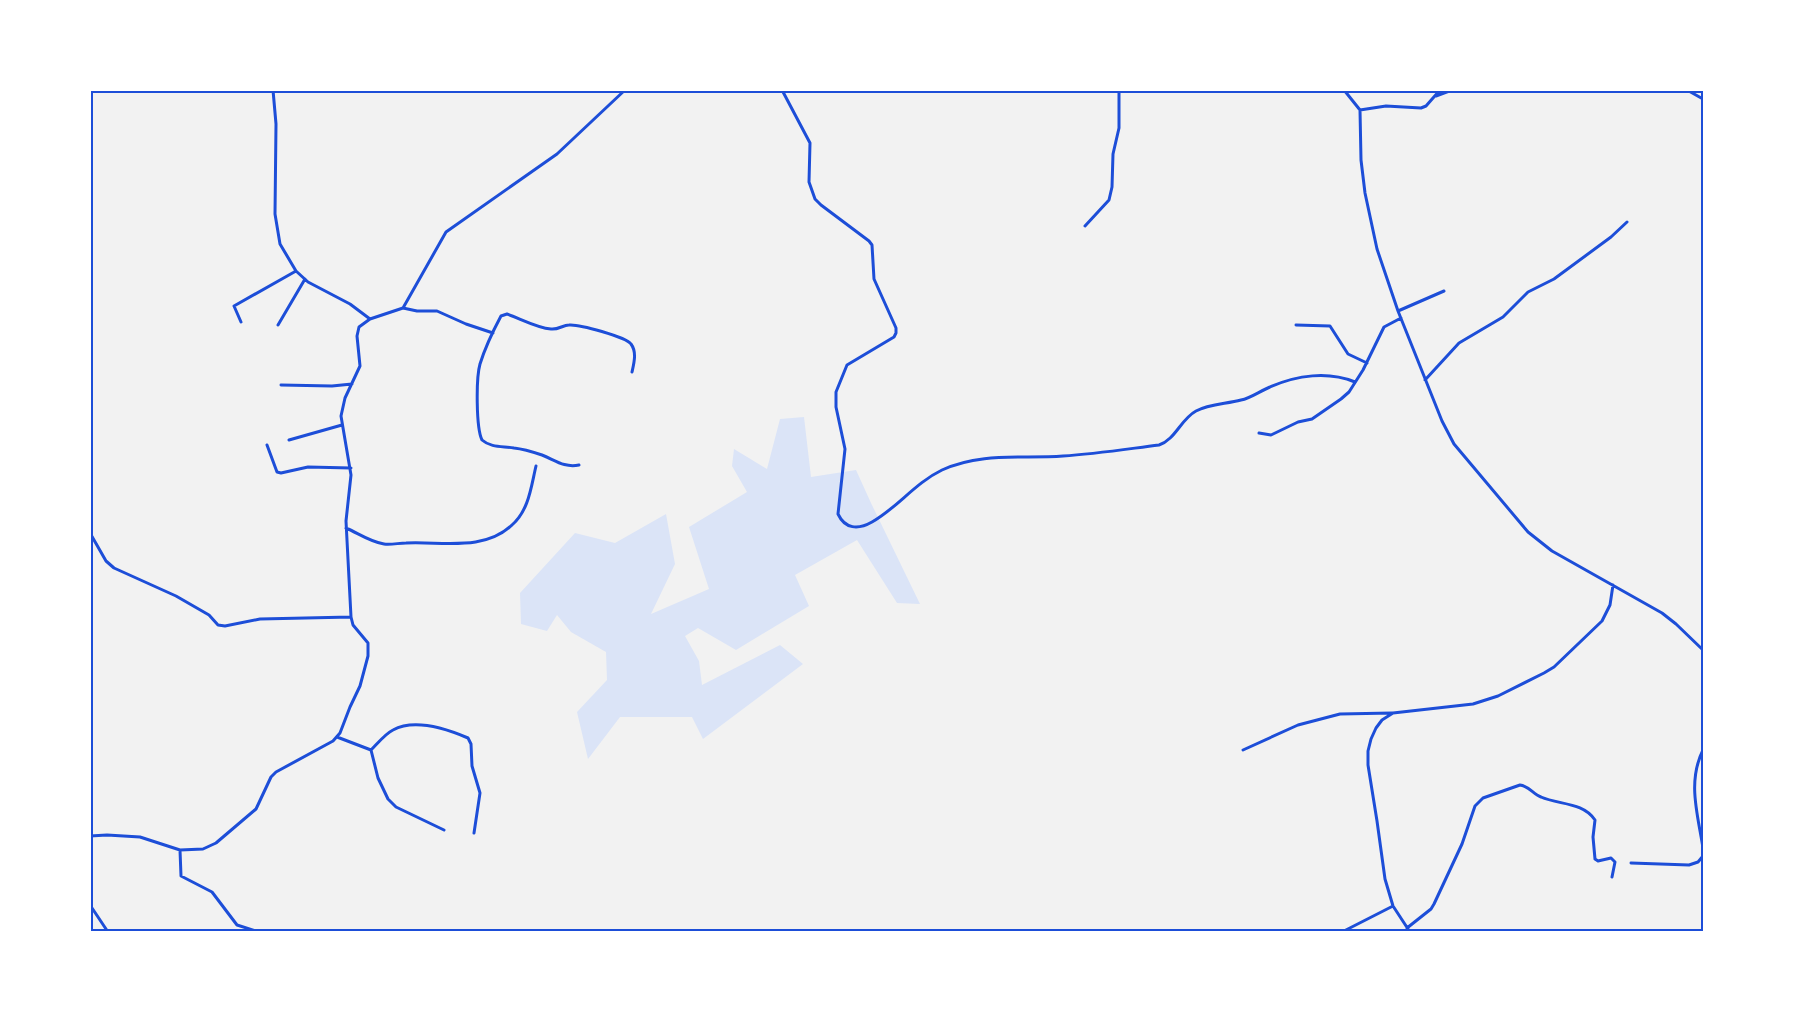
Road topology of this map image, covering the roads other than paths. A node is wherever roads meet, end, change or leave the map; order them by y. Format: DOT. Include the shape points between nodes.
graph roads {
  1 [pos="273,90"];
  2 [pos="625,90"];
  3 [pos="783,90"];
  4 [pos="1119,90"];
  5 [pos="1344,90"];
  6 [pos="1440,90"];
  7 [pos="1452,90"];
  8 [pos="1687,90"];
  9 [pos="1434,96"];
  10 [pos="1703,99"];
  11 [pos="1360,110"];
  12 [pos="1627,222"];
  13 [pos="1085,226"];
  14 [pos="296,271"];
  15 [pos="305,279"];
  16 [pos="1444,291"];
  17 [pos="404,308"];
  18 [pos="1398,311"];
  19 [pos="1401,318"];
  20 [pos="370,319"];
  21 [pos="242,322"];
  22 [pos="278,325"];
  23 [pos="1296,325"];
  24 [pos="493,333"];
  25 [pos="1367,363"];
  26 [pos="632,372"];
  27 [pos="1425,380"];
  28 [pos="1355,382"];
  29 [pos="352,384"];
  30 [pos="281,385"];
  31 [pos="342,425"];
  32 [pos="1259,434"];
  33 [pos="289,440"];
  34 [pos="267,445"];
  35 [pos="579,465"];
  36 [pos="536,466"];
  37 [pos="351,468"];
  38 [pos="346,528"];
  39 [pos="90,533"];
  40 [pos="1613,585"];
  41 [pos="351,617"];
  42 [pos="1703,650"];
  43 [pos="1393,713"];
  44 [pos="337,737"];
  45 [pos="371,750"];
  46 [pos="1243,750"];
  47 [pos="1703,750"];
  48 [pos="444,830"];
  49 [pos="474,833"];
  50 [pos="90,836"];
  51 [pos="1703,848"];
  52 [pos="180,850"];
  53 [pos="1703,856"];
  54 [pos="1631,863"];
  55 [pos="1611,877"];
  56 [pos="90,905"];
  57 [pos="1394,906"];
  58 [pos="1407,928"];
  59 [pos="108,932"];
  60 [pos="259,932"];
  61 [pos="1342,932"];
  62 [pos="1410,932"];
  1 -- 14 [label="street" via="275,214 280,244"];
  2 -- 17 [label="street" via="556,154 446,232"];
  3 -- 28 [label="street" via="810,143 811,191 821,205 872,245 873,279 896,328 894,337 847,364 836,392 845,449 838,514 848,526 871,523 929,477 951,466 998,457 1065,456 1159,445 1196,411 1240,400 1277,384 1326,376 1341,376"];
  4 -- 13 [label="street" via="1119,128 1109,200"];
  5 -- 11 [label="street"];
  6 -- 9 [label="street"];
  7 -- 9 [label="street"];
  8 -- 10 [label="street"];
  9 -- 11 [label="street" via="1421,108 1386,106"];
  11 -- 18 [label="street" via="1361,160 1369,217"];
  12 -- 27 [label="street" via="1554,279 1528,292 1503,316 1459,343"];
  14 -- 15 [label="street"];
  14 -- 21 [label="street" via="234,306"];
  15 -- 20 [label="street"];
  15 -- 22 [label="street"];
  16 -- 18 [label="street"];
  17 -- 20 [label="street"];
  17 -- 24 [label="street" via="437,311"];
  18 -- 19 [label="street"];
  19 -- 25 [label="street" via="1384,327"];
  19 -- 27 [label="street"];
  20 -- 29 [label="street" via="357,331 360,366"];
  23 -- 25 [label="street" via="1330,326 1348,354"];
  24 -- 26 [label="street" via="504,314 549,329 570,325 594,330 632,344"];
  24 -- 35 [label="street" via="479,369 478,427 482,440 559,464"];
  25 -- 28 [label="street"];
  27 -- 40 [label="street" via="1447,433 1528,532 1568,561"];
  28 -- 32 [label="street" via="1341,399 1312,419 1271,435"];
  29 -- 30 [label="street"];
  29 -- 31 [label="street" via="342,406"];
  31 -- 33 [label="street"];
  31 -- 37 [label="street"];
  34 -- 37 [label="street" via="281,473 310,467"];
  36 -- 38 [label="street" via="527,504 513,525 494,536 470,543 385,545"];
  37 -- 38 [label="street"];
  38 -- 41 [label="street"];
  39 -- 41 [label="street" via="114,568 176,596 209,615 218,625 260,619"];
  40 -- 42 [label="street" via="1662,613"];
  40 -- 43 [label="street" via="1602,621 1545,673 1473,704"];
  41 -- 44 [label="street" via="368,643 368,656 360,686"];
  43 -- 46 [label="street" via="1340,714 1298,725"];
  43 -- 57 [label="street" via="1373,733 1368,765 1385,879"];
  44 -- 45 [label="street"];
  44 -- 52 [label="street" via="271,777 256,809 216,843 203,849"];
  45 -- 48 [label="street" via="388,799 396,807"];
  45 -- 49 [label="street" via="394,730 414,725 437,726 468,738 480,793"];
  47 -- 51 [label="street" via="1694,799"];
  50 -- 52 [label="street" via="148,838"];
  52 -- 60 [label="street" via="182,876 212,892 237,925"];
  53 -- 54 [label="street" via="1689,866"];
  55 -- 58 [label="street" via="1611,858 1595,859 1595,819 1591,813 1543,798 1520,785 1483,798 1475,806 1434,904"];
  56 -- 59 [label="street"];
  57 -- 58 [label="street"];
  57 -- 61 [label="street"];
  58 -- 62 [label="street"];
}
